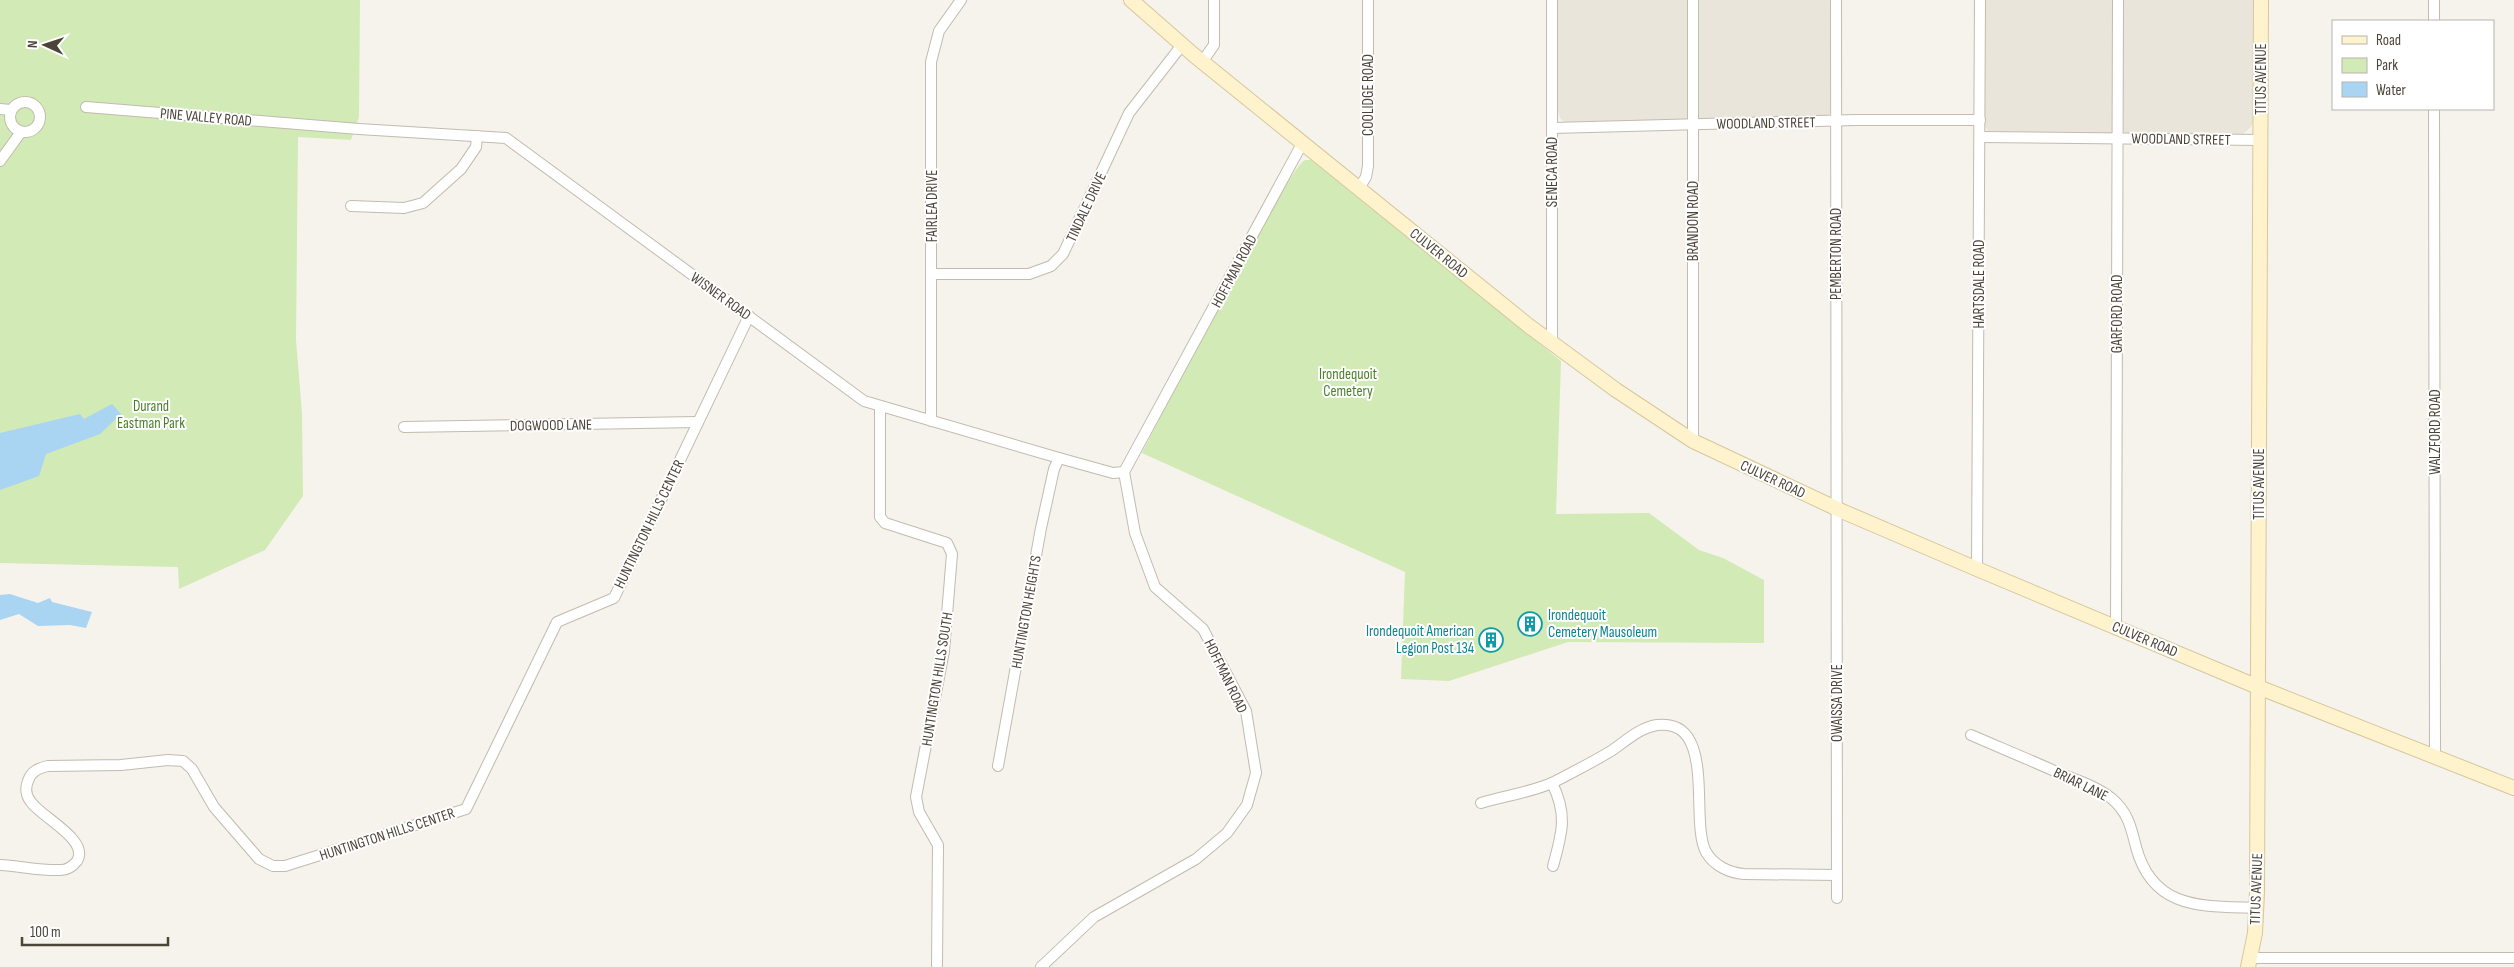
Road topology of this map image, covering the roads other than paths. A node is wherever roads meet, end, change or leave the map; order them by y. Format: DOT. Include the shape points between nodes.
graph roads {
  1 [pos="961,0"];
  2 [pos="1132,0"];
  3 [pos="1214,0"];
  4 [pos="1368,0"];
  5 [pos="1552,0"];
  6 [pos="1693,0"];
  7 [pos="1836,0"];
  8 [pos="1980,0"];
  9 [pos="2118,0"];
  10 [pos="2261,0"];
  11 [pos="2434,0"];
  12 [pos="2434,20"];
  13 [pos="1182,45"];
  14 [pos="1202,62"];
  15 [pos="86,108"];
  16 [pos="0,109"];
  17 [pos="11,110"];
  18 [pos="2434,110"];
  19 [pos="1980,120"];
  20 [pos="1836,122"];
  21 [pos="1694,124"];
  22 [pos="326,127"];
  23 [pos="1552,128"];
  24 [pos="21,132"];
  25 [pos="477,136"];
  26 [pos="1980,137"];
  27 [pos="2118,138"];
  28 [pos="2261,140"];
  29 [pos="1303,142"];
  30 [pos="0,162"];
  31 [pos="1359,188"];
  32 [pos="351,206"];
  33 [pos="932,274"];
  34 [pos="749,316"];
  35 [pos="1552,344"];
  36 [pos="880,406"];
  37 [pos="931,420"];
  38 [pos="698,422"];
  39 [pos="404,427"];
  40 [pos="1693,442"];
  41 [pos="1059,458"];
  42 [pos="1124,472"];
  43 [pos="1838,509"];
  44 [pos="1977,569"];
  45 [pos="2116,627"];
  46 [pos="2258,687"];
  47 [pos="1971,735"];
  48 [pos="2435,756"];
  49 [pos="998,766"];
  50 [pos="1552,783"];
  51 [pos="2514,788"];
  52 [pos="1481,803"];
  53 [pos="0,865"];
  54 [pos="1553,866"];
  55 [pos="1837,875"];
  56 [pos="1837,898"];
  57 [pos="2257,908"];
  58 [pos="2514,958"];
  59 [pos="2250,963"];
  60 [pos="937,965"];
  61 [pos="1041,967"];
  1 -- 33 [label="street, FAIRLEA DRIVE" via="942,24 932,53"];
  2 -- 13 [label="main road, CULVER ROAD"];
  3 -- 14 [label="street" via="1214,44"];
  4 -- 31 [label="street, COOLIDGE ROAD" via="1368,166"];
  5 -- 23 [label="street, SENECA ROAD"];
  6 -- 21 [label="street, BRANDON ROAD"];
  7 -- 20 [label="street, PEMBERTON ROAD"];
  8 -- 19 [label="street, HARTSDALE ROAD"];
  9 -- 27 [label="street, GARFORD ROAD"];
  10 -- 28 [label="main road, TITUS AVENUE"];
  11 -- 12 [label="street"];
  13 -- 14 [label="main road, CULVER ROAD"];
  13 -- 33 [label="street, TINDALE DRIVE" via="1129,114 1071,240 1058,261 1029,274"];
  14 -- 29 [label="main road, CULVER ROAD"];
  15 -- 22 [label="street, PINE VALLEY ROAD"];
  16 -- 17 [label="street"];
  17 -- 24 [label="street" via="11,124"];
  17 -- 24 [label="street" via="24,102 34,104 40,113 36,128"];
  18 -- 48 [label="street, WALZFORD ROAD"];
  19 -- 20 [label="street, WOODLAND STREET"];
  19 -- 26 [label="street, HARTSDALE ROAD"];
  20 -- 21 [label="street, WOODLAND STREET"];
  20 -- 43 [label="street, PEMBERTON ROAD" via="1835,482"];
  21 -- 23 [label="street, WOODLAND STREET"];
  21 -- 40 [label="street, BRANDON ROAD"];
  22 -- 25 [label="street, WISNER ROAD"];
  23 -- 35 [label="street, SENECA ROAD"];
  24 -- 30 [label="street"];
  25 -- 32 [label="street" via="476,147 462,169 423,203 404,208"];
  25 -- 34 [label="street, WISNER ROAD" via="506,138"];
  26 -- 27 [label="street, WOODLAND STREET"];
  26 -- 44 [label="street, HARTSDALE ROAD"];
  27 -- 28 [label="street, WOODLAND STREET"];
  27 -- 45 [label="street, GARFORD ROAD"];
  28 -- 46 [label="main road, TITUS AVENUE"];
  29 -- 31 [label="main road, CULVER ROAD"];
  29 -- 42 [label="street, HOFFMAN ROAD"];
  31 -- 35 [label="main road, CULVER ROAD"];
  33 -- 37 [label="street, FAIRLEA DRIVE"];
  34 -- 36 [label="street, WISNER ROAD" via="864,400"];
  34 -- 38 [label="street, HUNTINGTON HILLS CENTER"];
  35 -- 40 [label="main road, CULVER ROAD"];
  36 -- 37 [label="street, WISNER ROAD"];
  36 -- 60 [label="street, HUNTINGTON HILLS SOUTH" via="880,517 885,524 947,542 952,554 944,651 916,797 919,812 938,846"];
  37 -- 41 [label="street, WISNER ROAD"];
  38 -- 39 [label="street, DOGWOOD LANE"];
  38 -- 53 [label="street, HUNTINGTON HILLS CENTER" via="614,598 557,622 466,809 285,866 273,866 259,859 214,807 192,769 183,761 48,766 37,769 30,777 26,786 27,796 33,806 76,841 80,853 78,859 71,867 61,870"];
  40 -- 43 [label="main road, CULVER ROAD"];
  41 -- 42 [label="street, WISNER ROAD" via="1113,473"];
  41 -- 49 [label="street, HUNTINGTON HEIGHTS" via="1041,528"];
  42 -- 61 [label="street, HOFFMAN ROAD" via="1136,533 1155,587 1203,630 1246,711 1256,773 1247,805 1227,833 1196,859 1094,917"];
  43 -- 44 [label="main road, CULVER ROAD"];
  43 -- 55 [label="street, OWAISSA DRIVE"];
  44 -- 45 [label="main road, CULVER ROAD"];
  45 -- 46 [label="main road, CULVER ROAD"];
  46 -- 48 [label="main road, CULVER ROAD"];
  46 -- 57 [label="main road, TITUS AVENUE"];
  47 -- 57 [label="street, BRIAR LANE" via="2111,798 2131,823 2144,868 2153,881 2172,897 2193,906"];
  48 -- 51 [label="main road, CULVER ROAD"];
  50 -- 52 [label="street"];
  50 -- 54 [label="street" via="1561,804 1563,822"];
  50 -- 55 [label="street" via="1642,730 1664,725 1679,729 1690,740 1696,756 1701,836 1706,852 1716,864 1744,874"];
  55 -- 56 [label="street, OWAISSA DRIVE"];
  57 -- 59 [label="main road, TITUS AVENUE"];
  58 -- 59 [label="street"];
}
